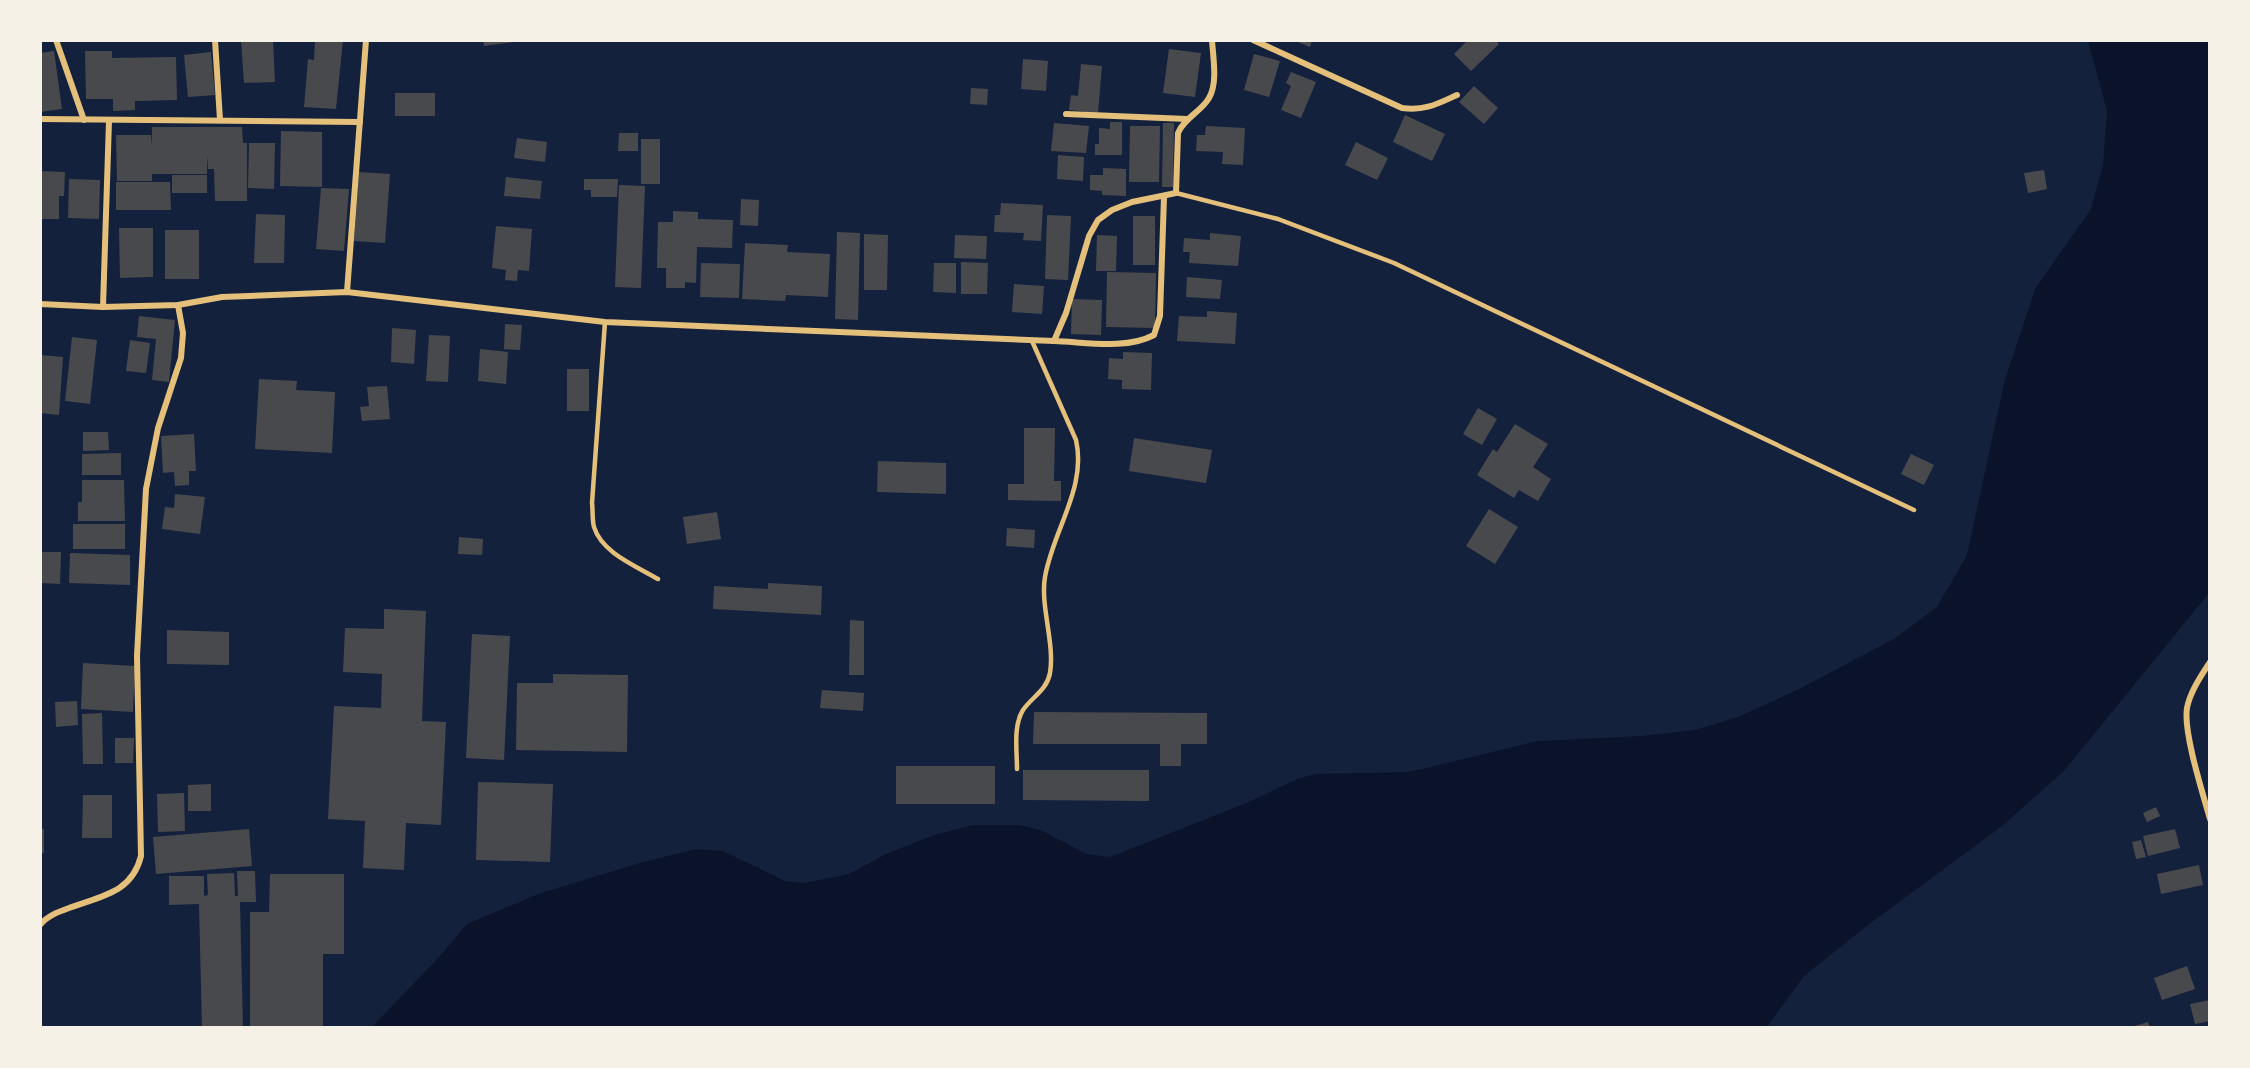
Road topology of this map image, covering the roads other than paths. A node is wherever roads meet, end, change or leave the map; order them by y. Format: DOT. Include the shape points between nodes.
graph roads {
  1 [pos="56,40"];
  2 [pos="215,40"];
  3 [pos="366,40"];
  4 [pos="1212,40"];
  5 [pos="1254,40"];
  6 [pos="1457,94"];
  7 [pos="1066,114"];
  8 [pos="40,119"];
  9 [pos="1187,119"];
  10 [pos="84,120"];
  11 [pos="220,120"];
  12 [pos="109,121"];
  13 [pos="360,122"];
  14 [pos="1176,193"];
  15 [pos="1164,197"];
  16 [pos="347,292"];
  17 [pos="40,304"];
  18 [pos="178,305"];
  19 [pos="104,307"];
  20 [pos="605,322"];
  21 [pos="1032,341"];
  22 [pos="1054,341"];
  23 [pos="1914,510"];
  24 [pos="658,579"];
  25 [pos="2210,662"];
  26 [pos="1017,769"];
  27 [pos="2210,819"];
  28 [pos="40,925"];
  1 -- 10 [label="street"];
  2 -- 11 [label="street"];
  3 -- 13 [label="street"];
  4 -- 9 [label="street" via="1212,91 1209,99"];
  5 -- 6 [label="street" via="1402,108 1429,108"];
  7 -- 9 [label="street"];
  8 -- 10 [label="street"];
  9 -- 14 [label="street" via="1178,134"];
  10 -- 12 [label="street"];
  11 -- 12 [label="street"];
  11 -- 13 [label="street"];
  12 -- 19 [label="street"];
  13 -- 16 [label="street"];
  14 -- 15 [label="street"];
  14 -- 23 [label="lane" via="1278,219 1394,263"];
  15 -- 22 [label="street" via="1132,202 1098,220"];
  15 -- 22 [label="street" via="1160,316 1154,335 1112,344"];
  16 -- 18 [label="street" via="222,297"];
  16 -- 20 [label="street"];
  17 -- 19 [label="street"];
  18 -- 19 [label="street"];
  18 -- 28 [label="street" via="183,333 181,358 158,428 146,489 136,656 141,856 138,871 130,882 116,890 57,912"];
  20 -- 21 [label="street"];
  20 -- 24 [label="lane" via="592,503 594,526 602,542 617,555"];
  21 -- 22 [label="street"];
  21 -- 26 [label="lane" via="1076,440 1079,456 1076,484 1044,579 1050,675 1041,692 1023,710 1017,727"];
  25 -- 27 [label="street" via="2187,708 2187,727"];
}
